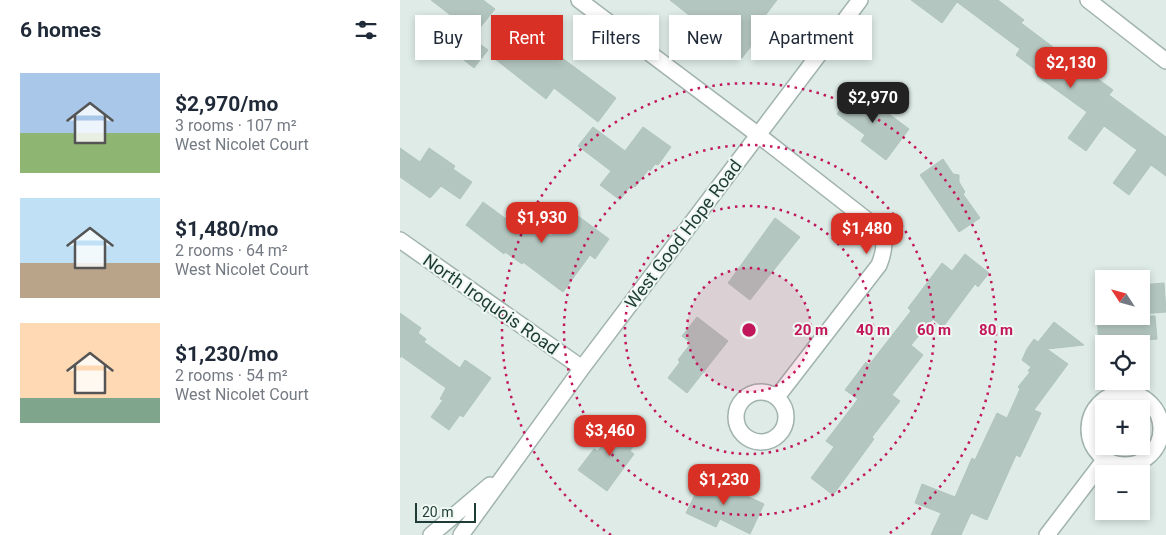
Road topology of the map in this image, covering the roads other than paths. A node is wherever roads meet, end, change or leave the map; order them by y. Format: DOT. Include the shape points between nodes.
graph roads {
  1 [pos="580,0"];
  2 [pos="860,0"];
  3 [pos="1088,0"];
  4 [pos="1166,61"];
  5 [pos="757,134"];
  6 [pos="400,240"];
  7 [pos="582,368"];
  8 [pos="777,397"];
  9 [pos="1104,459"];
  10 [pos="508,470"];
  11 [pos="431,535"];
  12 [pos="461,535"];
  13 [pos="1047,535"];
  1 -- 5 [label="street"];
  2 -- 5 [label="street, West Good Hope Road"];
  3 -- 4 [label="street"];
  5 -- 7 [label="street, West Good Hope Road"];
  5 -- 8 [label="street" via="867,220 885,240 879,264"];
  6 -- 7 [label="street, North Iroquois Road"];
  7 -- 10 [label="street, West Good Hope Road"];
  9 -- 9 [label="street" via="1115,464 1138,463 1156,448 1161,425 1151,404 1141,397 1118,394 1107,398 1095,411 1089,428 1091,440"];
  9 -- 13 [label="street"];
  10 -- 11 [label="street, West Good Hope Road"];
  10 -- 12 [label="street, West Good Hope Road"];
}
